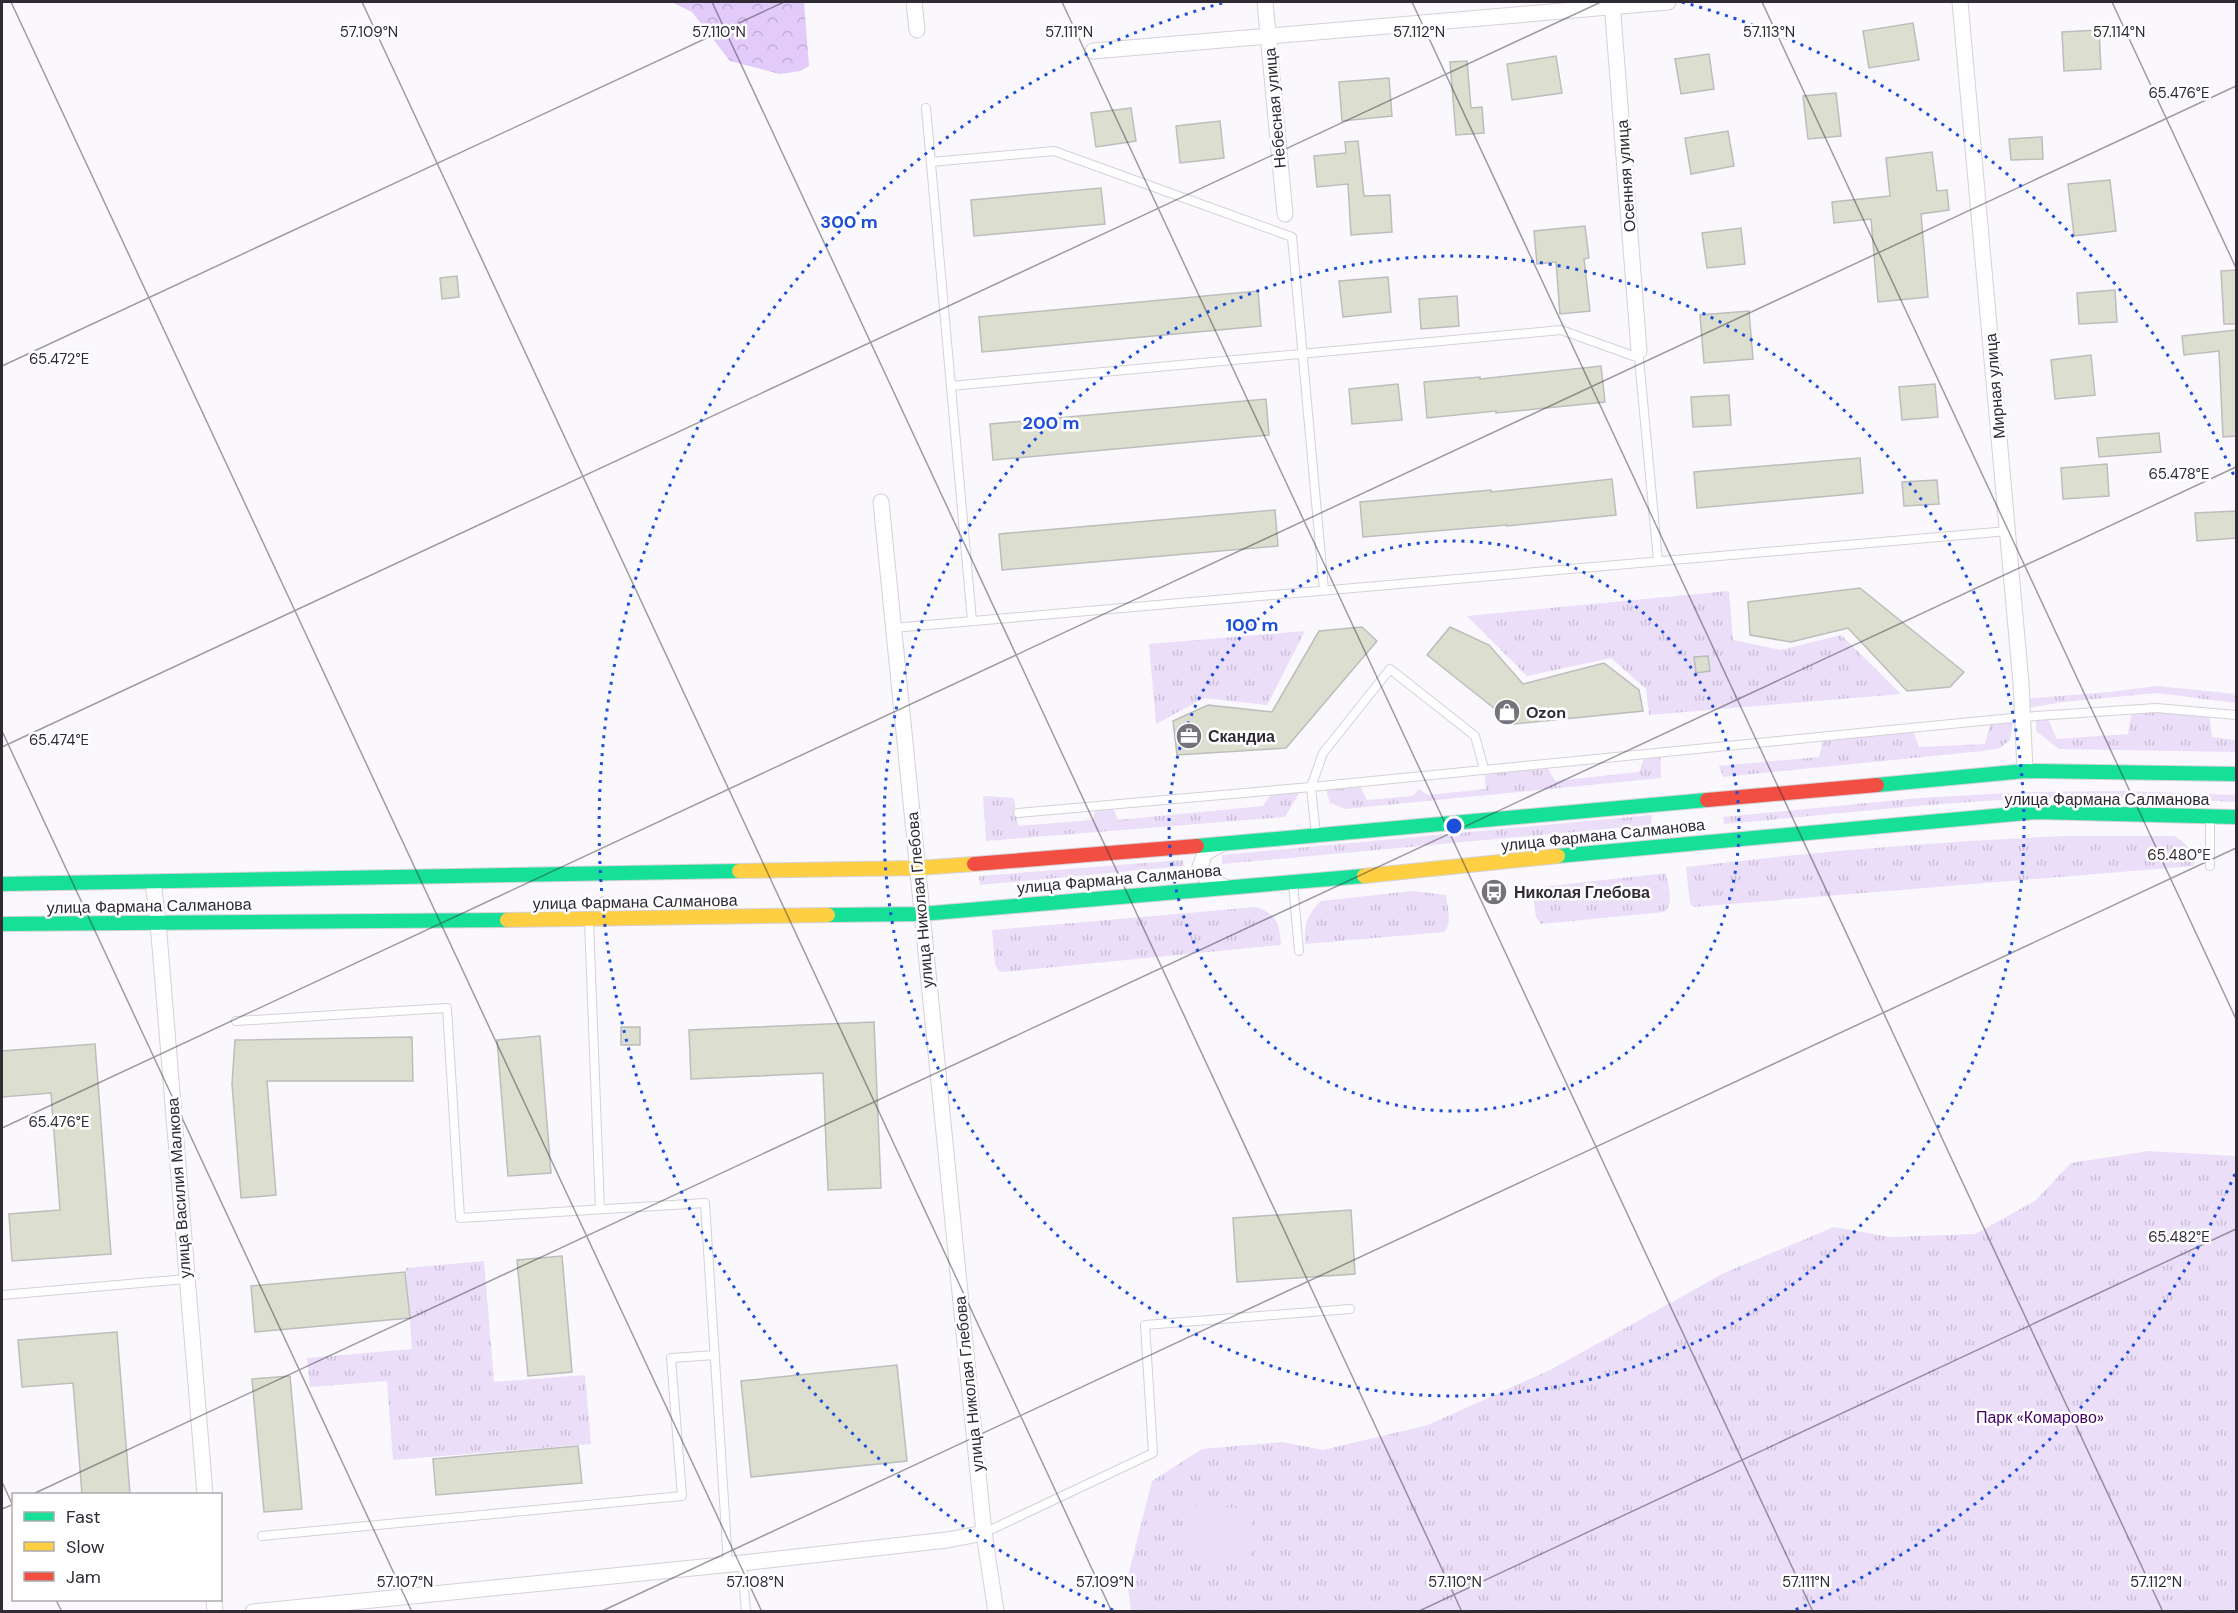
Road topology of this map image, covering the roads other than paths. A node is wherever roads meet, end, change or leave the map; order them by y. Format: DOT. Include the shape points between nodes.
graph roads {
  1 [pos="914,2"];
  2 [pos="1265,2"];
  3 [pos="1668,2"];
  4 [pos="1960,2"];
  5 [pos="1612,4"];
  6 [pos="917,30"];
  7 [pos="1269,37"];
  8 [pos="1093,51"];
  9 [pos="926,108"];
  10 [pos="931,162"];
  11 [pos="1285,214"];
  12 [pos="1302,354"];
  13 [pos="1639,354"];
  14 [pos="951,386"];
  15 [pos="882,502"];
  16 [pos="2008,531"];
  17 [pos="1658,561"];
  18 [pos="1324,590"];
  19 [pos="972,621"];
  20 [pos="893,628"];
  21 [pos="2236,715"];
  22 [pos="2022,717"];
  23 [pos="1484,769"];
  24 [pos="2025,771"];
  25 [pos="2236,774"];
  26 [pos="1311,787"];
  27 [pos="1018,813"];
  28 [pos="2210,815"];
  29 [pos="2236,817"];
  30 [pos="1316,836"];
  31 [pos="1222,844"];
  32 [pos="2210,867"];
  33 [pos="918,868"];
  34 [pos="153,882"];
  35 [pos="1293,883"];
  36 [pos="2,884"];
  37 [pos="1226,887"];
  38 [pos="921,914"];
  39 [pos="589,919"];
  40 [pos="159,922"];
  41 [pos="2,924"];
  42 [pos="1299,951"];
  43 [pos="236,1021"];
  44 [pos="600,1209"];
  45 [pos="186,1279"];
  46 [pos="2,1294"];
  47 [pos="1350,1309"];
  48 [pos="715,1355"];
  49 [pos="205,1493"];
  50 [pos="984,1533"];
  51 [pos="262,1536"];
  52 [pos="735,1564"];
  53 [pos="253,1611"];
  54 [pos="746,1611"];
  55 [pos="996,1611"];
  1 -- 6 [label="street"];
  2 -- 7 [label="street, Небесная улица"];
  3 -- 5 [label="street"];
  4 -- 16 [label="street, Мирная улица"];
  5 -- 7 [label="street"];
  5 -- 13 [label="street, Осенняя улица"];
  7 -- 8 [label="street"];
  7 -- 11 [label="street, Небесная улица"];
  9 -- 10 [label="lane"];
  10 -- 12 [label="lane" via="1054,151 1292,237"];
  10 -- 14 [label="lane"];
  12 -- 13 [label="lane" via="1561,330"];
  12 -- 14 [label="lane"];
  12 -- 18 [label="lane"];
  13 -- 17 [label="lane"];
  14 -- 19 [label="lane"];
  15 -- 20 [label="street, улица Николая Глебова"];
  16 -- 17 [label="lane"];
  16 -- 22 [label="street, Мирная улица"];
  17 -- 18 [label="lane"];
  18 -- 19 [label="lane"];
  19 -- 20 [label="lane"];
  20 -- 33 [label="street, улица Николая Глебова"];
  21 -- 22 [label="lane" via="2156,708"];
  22 -- 23 [label="lane"];
  22 -- 24 [label="street, Мирная улица"];
  23 -- 26 [label="lane"];
  23 -- 26 [label="lane" via="1475,736 1390,669 1323,753"];
  24 -- 25 [label="street, улица Фармана Салманова"];
  24 -- 30 [label="street, улица Фармана Салманова"];
  26 -- 27 [label="lane"];
  26 -- 30 [label="lane"];
  28 -- 29 [label="street, улица Фармана Салманова"];
  28 -- 32 [label="lane"];
  28 -- 35 [label="street, улица Фармана Салманова" via="2036,812"];
  30 -- 31 [label="street, улица Фармана Салманова"];
  31 -- 33 [label="street, улица Фармана Салманова"];
  31 -- 37 [label="street" via="1205,853 1200,867 1208,881"];
  33 -- 34 [label="street, улица Фармана Салманова"];
  33 -- 38 [label="street, улица Николая Глебова"];
  34 -- 36 [label="street, улица Фармана Салманова"];
  34 -- 40 [label="street, улица Василия Малкова"];
  35 -- 37 [label="street, улица Фармана Салманова"];
  35 -- 42 [label="lane"];
  37 -- 38 [label="street, улица Фармана Салманова"];
  38 -- 39 [label="street, улица Фармана Салманова"];
  38 -- 50 [label="street, улица Николая Глебова"];
  39 -- 40 [label="street, улица Фармана Салманова"];
  39 -- 44 [label="lane"];
  40 -- 41 [label="street, улица Фармана Салманова"];
  40 -- 45 [label="street, улица Василия Малкова"];
  43 -- 44 [label="lane" via="447,1008 460,1218"];
  44 -- 48 [label="lane" via="705,1203"];
  45 -- 46 [label="lane"];
  45 -- 49 [label="street, улица Василия Малкова"];
  47 -- 50 [label="lane" via="1145,1325 1153,1453"];
  48 -- 51 [label="lane" via="671,1358 682,1496"];
  48 -- 52 [label="lane"];
  50 -- 52 [label="street"];
  50 -- 55 [label="street, улица Николая Глебова"];
  52 -- 53 [label="street"];
  52 -- 54 [label="lane"];
}
